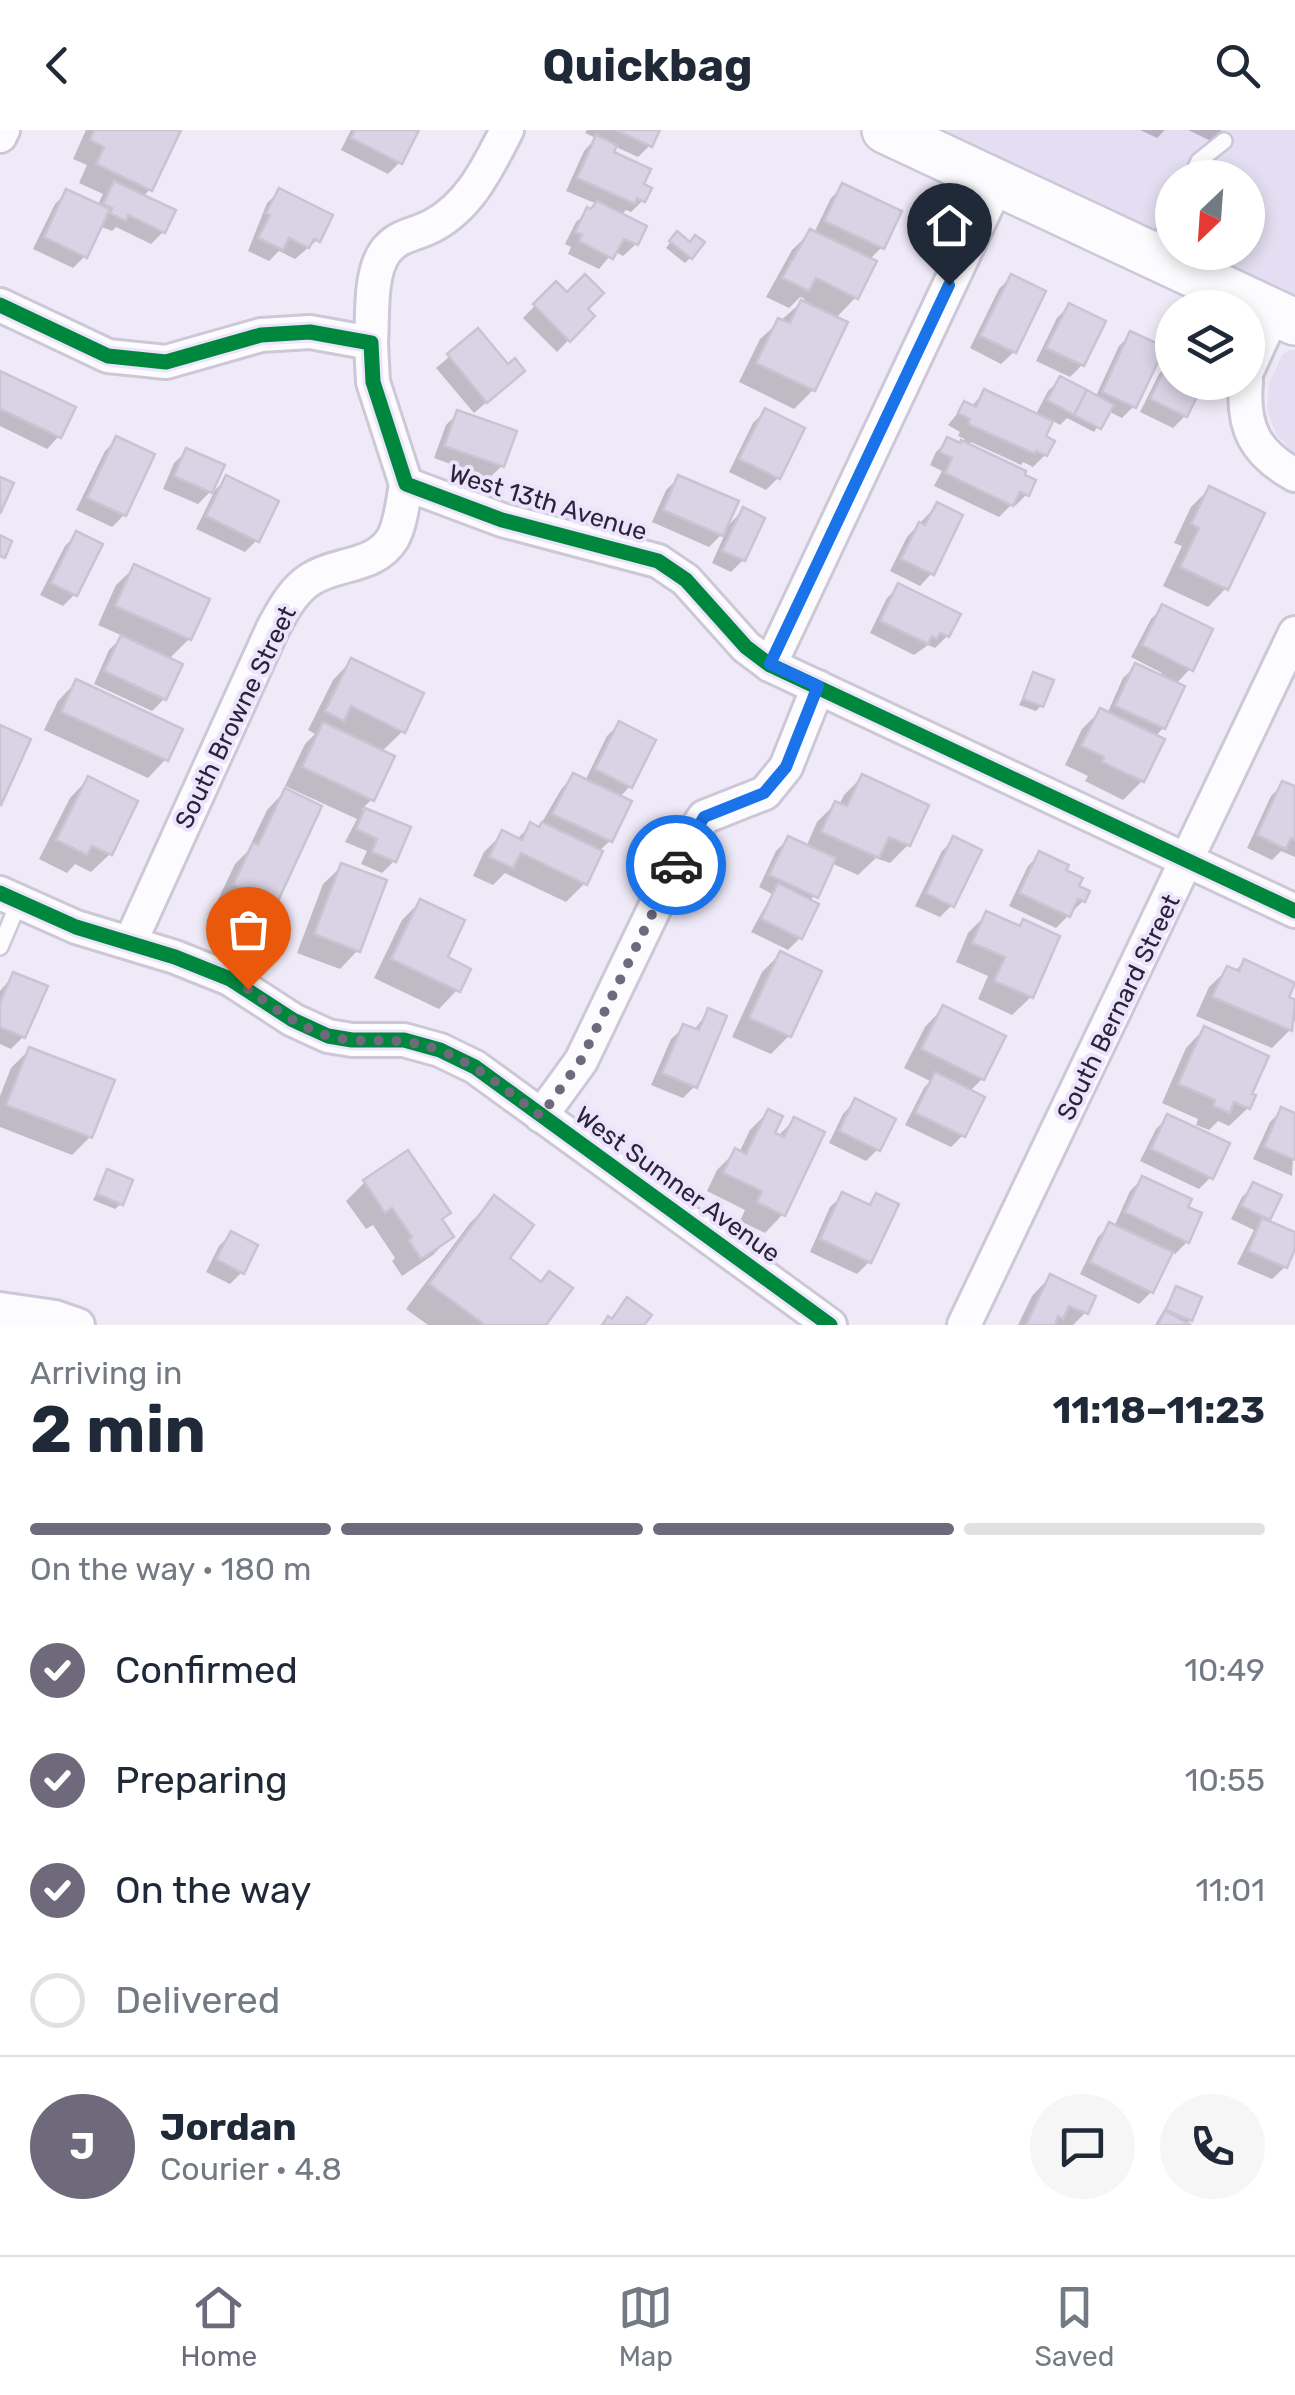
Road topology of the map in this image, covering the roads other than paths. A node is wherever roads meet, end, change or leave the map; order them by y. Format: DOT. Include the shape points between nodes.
graph roads {
  1 [pos="507,130"];
  2 [pos="885,130"];
  3 [pos="1224,141"];
  4 [pos="1199,160"];
  5 [pos="998,182"];
  6 [pos="1155,232"];
  7 [pos="1215,270"];
  8 [pos="0,304"];
  9 [pos="1284,317"];
  10 [pos="370,343"];
  11 [pos="1265,345"];
  12 [pos="1244,400"];
  13 [pos="1295,475"];
  14 [pos="406,484"];
  15 [pos="1295,633"];
  16 [pos="770,664"];
  17 [pos="818,686"];
  18 [pos="1188,861"];
  19 [pos="10,898"];
  20 [pos="1295,911"];
  21 [pos="130,943"];
  22 [pos="0,947"];
  23 [pos="541,1116"];
  24 [pos="0,1308"];
  25 [pos="78,1325"];
  26 [pos="830,1325"];
  27 [pos="964,1325"];
  1 -- 10 [label="street" via="481,181 459,206 384,253"];
  2 -- 5 [label="street"];
  3 -- 4 [label="lane"];
  5 -- 6 [label="street"];
  5 -- 16 [label="street"];
  7 -- 9 [label="street"];
  8 -- 10 [label="street" via="108,356 166,362 261,335 310,332"];
  9 -- 11 [label="street"];
  10 -- 14 [label="street" via="373,382"];
  12 -- 13 [label="street" via="1250,434 1274,463"];
  14 -- 16 [label="street, West 13th Avenue" via="502,520 658,561"];
  14 -- 21 [label="street, South Browne Street" via="394,536 381,553 327,570 287,602"];
  15 -- 18 [label="street, South Bernard Street"];
  16 -- 17 [label="street, West 13th Avenue"];
  17 -- 18 [label="street, West 13th Avenue"];
  17 -- 23 [label="street" via="786,767 764,793 704,817 581,1060"];
  18 -- 20 [label="street, West 13th Avenue"];
  18 -- 27 [label="street, South Bernard Street"];
  19 -- 21 [label="street, West Sumner Avenue"];
  19 -- 22 [label="lane"];
  21 -- 23 [label="street, West Sumner Avenue" via="230,979 328,1036 404,1040 440,1050"];
  23 -- 26 [label="street, West Sumner Avenue"];
  24 -- 25 [label="street"];
}
